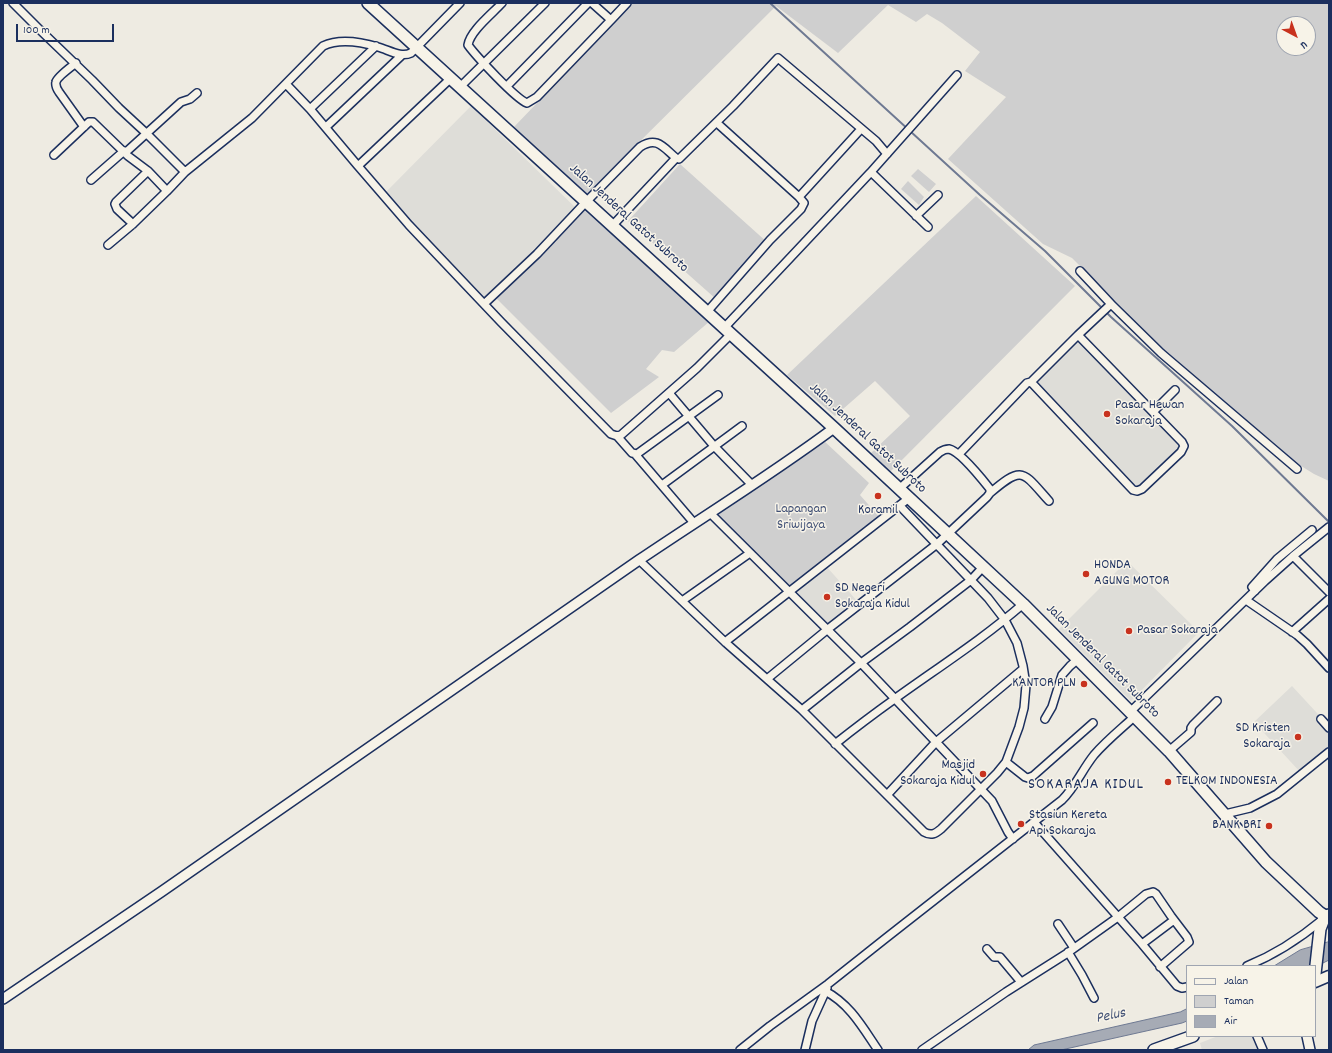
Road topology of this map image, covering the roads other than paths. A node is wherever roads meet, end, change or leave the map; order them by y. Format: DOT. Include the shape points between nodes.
graph roads {
  1 [pos="13,3"];
  2 [pos="368,3"];
  3 [pos="460,3"];
  4 [pos="502,3"];
  5 [pos="545,3"];
  6 [pos="588,3"];
  7 [pos="592,3"];
  8 [pos="627,3"];
  9 [pos="611,20"];
  10 [pos="376,46"];
  11 [pos="417,47"];
  12 [pos="402,55"];
  13 [pos="76,63"];
  14 [pos="484,64"];
  15 [pos="957,75"];
  16 [pos="450,79"];
  17 [pos="286,84"];
  18 [pos="506,86"];
  19 [pos="460,87"];
  20 [pos="197,93"];
  21 [pos="310,109"];
  22 [pos="717,123"];
  23 [pos="84,127"];
  24 [pos="326,127"];
  25 [pos="861,129"];
  26 [pos="146,133"];
  27 [pos="124,152"];
  28 [pos="54,154"];
  29 [pos="886,154"];
  30 [pos="676,158"];
  31 [pos="358,166"];
  32 [pos="148,171"];
  33 [pos="185,172"];
  34 [pos="871,172"];
  35 [pos="91,180"];
  36 [pos="167,191"];
  37 [pos="938,195"];
  38 [pos="799,197"];
  39 [pos="586,202"];
  40 [pos="916,216"];
  41 [pos="133,224"];
  42 [pos="613,225"];
  43 [pos="928,227"];
  44 [pos="108,246"];
  45 [pos="1080,271"];
  46 [pos="485,303"];
  47 [pos="1109,306"];
  48 [pos="707,312"];
  49 [pos="727,331"];
  50 [pos="1078,335"];
  51 [pos="1031,382"];
  52 [pos="1175,390"];
  53 [pos="669,394"];
  54 [pos="718,395"];
  55 [pos="1153,412"];
  56 [pos="688,417"];
  57 [pos="742,426"];
  58 [pos="834,428"];
  59 [pos="617,436"];
  60 [pos="714,446"];
  61 [pos="635,454"];
  62 [pos="959,454"];
  63 [pos="1297,469"];
  64 [pos="662,485"];
  65 [pos="752,485"];
  66 [pos="899,489"];
  67 [pos="990,493"];
  68 [pos="909,498"];
  69 [pos="1049,501"];
  70 [pos="900,506"];
  71 [pos="710,513"];
  72 [pos="694,523"];
  73 [pos="1329,527"];
  74 [pos="1312,530"];
  75 [pos="948,534"];
  76 [pos="937,544"];
  77 [pos="750,553"];
  78 [pos="1293,556"];
  79 [pos="639,560"];
  80 [pos="983,567"];
  81 [pos="971,580"];
  82 [pos="1255,591"];
  83 [pos="790,592"];
  84 [pos="1329,592"];
  85 [pos="1329,599"];
  86 [pos="1246,600"];
  87 [pos="682,601"];
  88 [pos="1023,604"];
  89 [pos="1004,620"];
  90 [pos="828,629"];
  91 [pos="1292,632"];
  92 [pos="725,642"];
  93 [pos="1078,659"];
  94 [pos="1327,662"];
  95 [pos="861,663"];
  96 [pos="1023,669"];
  97 [pos="768,679"];
  98 [pos="895,699"];
  99 [pos="1217,701"];
  100 [pos="802,710"];
  101 [pos="1132,714"];
  102 [pos="1045,719"];
  103 [pos="1321,719"];
  104 [pos="1093,723"];
  105 [pos="1329,728"];
  106 [pos="936,742"];
  107 [pos="835,744"];
  108 [pos="1169,750"];
  109 [pos="1329,752"];
  110 [pos="1006,762"];
  111 [pos="981,788"];
  112 [pos="887,796"];
  113 [pos="1225,814"];
  114 [pos="1034,822"];
  115 [pos="1013,839"];
  116 [pos="1118,918"];
  117 [pos="1174,920"];
  118 [pos="1324,920"];
  119 [pos="1058,924"];
  120 [pos="1142,944"];
  121 [pos="987,949"];
  122 [pos="1071,950"];
  123 [pos="1249,965"];
  124 [pos="1160,967"];
  125 [pos="1316,968"];
  126 [pos="1329,976"];
  127 [pos="1021,982"];
  128 [pos="1316,982"];
  129 [pos="1186,987"];
  130 [pos="827,988"];
  131 [pos="1094,998"];
  132 [pos="3,999"];
  133 [pos="1190,1037"];
  134 [pos="1257,1037"];
  135 [pos="1307,1037"];
  136 [pos="740,1050"];
  137 [pos="805,1050"];
  138 [pos="878,1050"];
  139 [pos="922,1050"];
  140 [pos="1154,1050"];
  141 [pos="1263,1050"];
  142 [pos="1310,1050"];
  1 -- 13 [label="street"];
  2 -- 11 [label="main road, Jalan Jenderal Gatot Subroto"];
  3 -- 11 [label="street"];
  4 -- 14 [label="street" via="469,41 469,46"];
  5 -- 14 [label="street"];
  6 -- 18 [label="street"];
  7 -- 9 [label="street"];
  8 -- 9 [label="street"];
  9 -- 18 [label="street" via="532,101 524,102"];
  10 -- 12 [label="street"];
  10 -- 17 [label="street" via="356,42 327,44"];
  10 -- 21 [label="street"];
  11 -- 12 [label="street"];
  11 -- 16 [label="main road, Jalan Jenderal Gatot Subroto"];
  12 -- 24 [label="street"];
  13 -- 23 [label="street" via="59,77 56,86"];
  13 -- 26 [label="street"];
  14 -- 18 [label="street"];
  14 -- 19 [label="street"];
  15 -- 29 [label="street"];
  16 -- 19 [label="main road, Jalan Jenderal Gatot Subroto"];
  16 -- 31 [label="street"];
  17 -- 21 [label="street"];
  17 -- 33 [label="street" via="252,118"];
  19 -- 39 [label="main road, Jalan Jenderal Gatot Subroto"];
  20 -- 26 [label="street" via="190,100 181,102"];
  21 -- 24 [label="street"];
  22 -- 25 [label="street" via="778,58"];
  22 -- 30 [label="street" via="679,159"];
  22 -- 38 [label="street"];
  23 -- 27 [label="street" via="93,122"];
  23 -- 28 [label="street"];
  24 -- 31 [label="street"];
  25 -- 29 [label="street" via="876,141"];
  25 -- 38 [label="street"];
  26 -- 27 [label="street"];
  26 -- 33 [label="street"];
  27 -- 32 [label="street"];
  27 -- 35 [label="street"];
  29 -- 34 [label="street"];
  30 -- 39 [label="street" via="658,143 648,142"];
  30 -- 42 [label="street"];
  31 -- 46 [label="street" via="409,225"];
  32 -- 36 [label="street"];
  32 -- 41 [label="street" via="115,204"];
  33 -- 36 [label="street"];
  34 -- 40 [label="street"];
  34 -- 49 [label="street"];
  36 -- 41 [label="street"];
  37 -- 40 [label="street"];
  38 -- 48 [label="street" via="804,203 802,209 770,240"];
  39 -- 42 [label="main road, Jalan Jenderal Gatot Subroto"];
  39 -- 46 [label="street" via="537,254"];
  40 -- 43 [label="street"];
  41 -- 44 [label="street"];
  42 -- 48 [label="main road, Jalan Jenderal Gatot Subroto"];
  45 -- 47 [label="street"];
  46 -- 59 [label="street" via="611,434"];
  47 -- 50 [label="street"];
  47 -- 63 [label="street"];
  48 -- 49 [label="main road, Jalan Jenderal Gatot Subroto"];
  49 -- 53 [label="street" via="697,368"];
  49 -- 58 [label="main road, Jalan Jenderal Gatot Subroto"];
  50 -- 51 [label="street"];
  50 -- 55 [label="street"];
  51 -- 55 [label="street" via="1133,490 1137,491 1181,452 1184,446"];
  51 -- 62 [label="street" via="1027,383"];
  52 -- 55 [label="street"];
  53 -- 56 [label="street"];
  53 -- 59 [label="street"];
  54 -- 56 [label="street"];
  56 -- 60 [label="street"];
  56 -- 61 [label="street"];
  57 -- 60 [label="street"];
  58 -- 65 [label="street"];
  58 -- 66 [label="main road, Jalan Jenderal Gatot Subroto"];
  59 -- 61 [label="street"];
  60 -- 64 [label="street"];
  60 -- 65 [label="street"];
  61 -- 64 [label="street"];
  62 -- 66 [label="street" via="944,449"];
  62 -- 67 [label="street" via="990,489"];
  64 -- 72 [label="street"];
  65 -- 71 [label="street"];
  66 -- 68 [label="main road, Jalan Jenderal Gatot Subroto"];
  67 -- 69 [label="street" via="1005,480 1019,474 1026,476"];
  67 -- 75 [label="street"];
  68 -- 70 [label="street"];
  68 -- 75 [label="main road, Jalan Jenderal Gatot Subroto"];
  70 -- 76 [label="street"];
  70 -- 83 [label="street"];
  71 -- 72 [label="street"];
  71 -- 77 [label="street"];
  72 -- 79 [label="street"];
  73 -- 78 [label="street"];
  74 -- 82 [label="street" via="1262,575 1252,587"];
  75 -- 76 [label="street"];
  75 -- 80 [label="main road, Jalan Jenderal Gatot Subroto"];
  76 -- 81 [label="street"];
  76 -- 90 [label="street"];
  77 -- 83 [label="street"];
  77 -- 87 [label="street"];
  78 -- 82 [label="street"];
  78 -- 84 [label="street"];
  79 -- 87 [label="street"];
  79 -- 132 [label="street"];
  80 -- 81 [label="street"];
  80 -- 88 [label="main road, Jalan Jenderal Gatot Subroto"];
  81 -- 89 [label="street"];
  81 -- 95 [label="street"];
  82 -- 86 [label="street"];
  83 -- 90 [label="street"];
  83 -- 92 [label="street"];
  85 -- 91 [label="street"];
  86 -- 91 [label="street"];
  86 -- 101 [label="street"];
  87 -- 92 [label="street"];
  88 -- 89 [label="street"];
  88 -- 93 [label="main road, Jalan Jenderal Gatot Subroto"];
  89 -- 96 [label="street" via="1017,643"];
  89 -- 98 [label="street"];
  90 -- 95 [label="street"];
  90 -- 97 [label="street"];
  91 -- 94 [label="street"];
  92 -- 97 [label="street"];
  93 -- 101 [label="main road, Jalan Jenderal Gatot Subroto"];
  93 -- 102 [label="street" via="1062,676 1052,707"];
  95 -- 98 [label="street"];
  95 -- 100 [label="street"];
  96 -- 106 [label="street"];
  96 -- 110 [label="street" via="1026,685 1024,708"];
  97 -- 100 [label="street"];
  98 -- 106 [label="street"];
  98 -- 107 [label="street"];
  99 -- 108 [label="street" via="1193,725 1191,732"];
  100 -- 107 [label="street"];
  101 -- 108 [label="main road, Jalan Jenderal Gatot Subroto"];
  101 -- 114 [label="street" via="1095,754 1071,791"];
  103 -- 105 [label="street"];
  104 -- 110 [label="street" via="1033,776 1025,777"];
  106 -- 111 [label="street"];
  106 -- 112 [label="street"];
  107 -- 112 [label="street"];
  108 -- 113 [label="main road, Jalan Jenderal Gatot Subroto"];
  109 -- 113 [label="street" via="1277,794 1250,808"];
  110 -- 111 [label="street"];
  111 -- 112 [label="street" via="941,829 929,835"];
  111 -- 115 [label="street" via="992,801"];
  113 -- 118 [label="main road, Jalan Jenderal Gatot Subroto" via="1266,862"];
  114 -- 115 [label="street"];
  114 -- 116 [label="street"];
  115 -- 130 [label="street" via="886,938"];
  116 -- 117 [label="street" via="1146,894 1153,892"];
  116 -- 120 [label="street"];
  116 -- 122 [label="street"];
  117 -- 120 [label="street"];
  117 -- 124 [label="street" via="1189,942"];
  118 -- 123 [label="street" via="1302,936"];
  118 -- 125 [label="main road"];
  119 -- 122 [label="street"];
  120 -- 124 [label="street"];
  121 -- 127 [label="street" via="994,957 1000,957"];
  122 -- 127 [label="street"];
  122 -- 131 [label="street"];
  124 -- 129 [label="street" via="1179,988"];
  126 -- 128 [label="main road"];
  127 -- 139 [label="street"];
  130 -- 136 [label="street" via="789,1012"];
  130 -- 137 [label="street" via="812,1021"];
  130 -- 138 [label="street" via="858,1019"];
  133 -- 140 [label="main road"];
  134 -- 141 [label="street"];
  135 -- 142 [label="street"];
}
